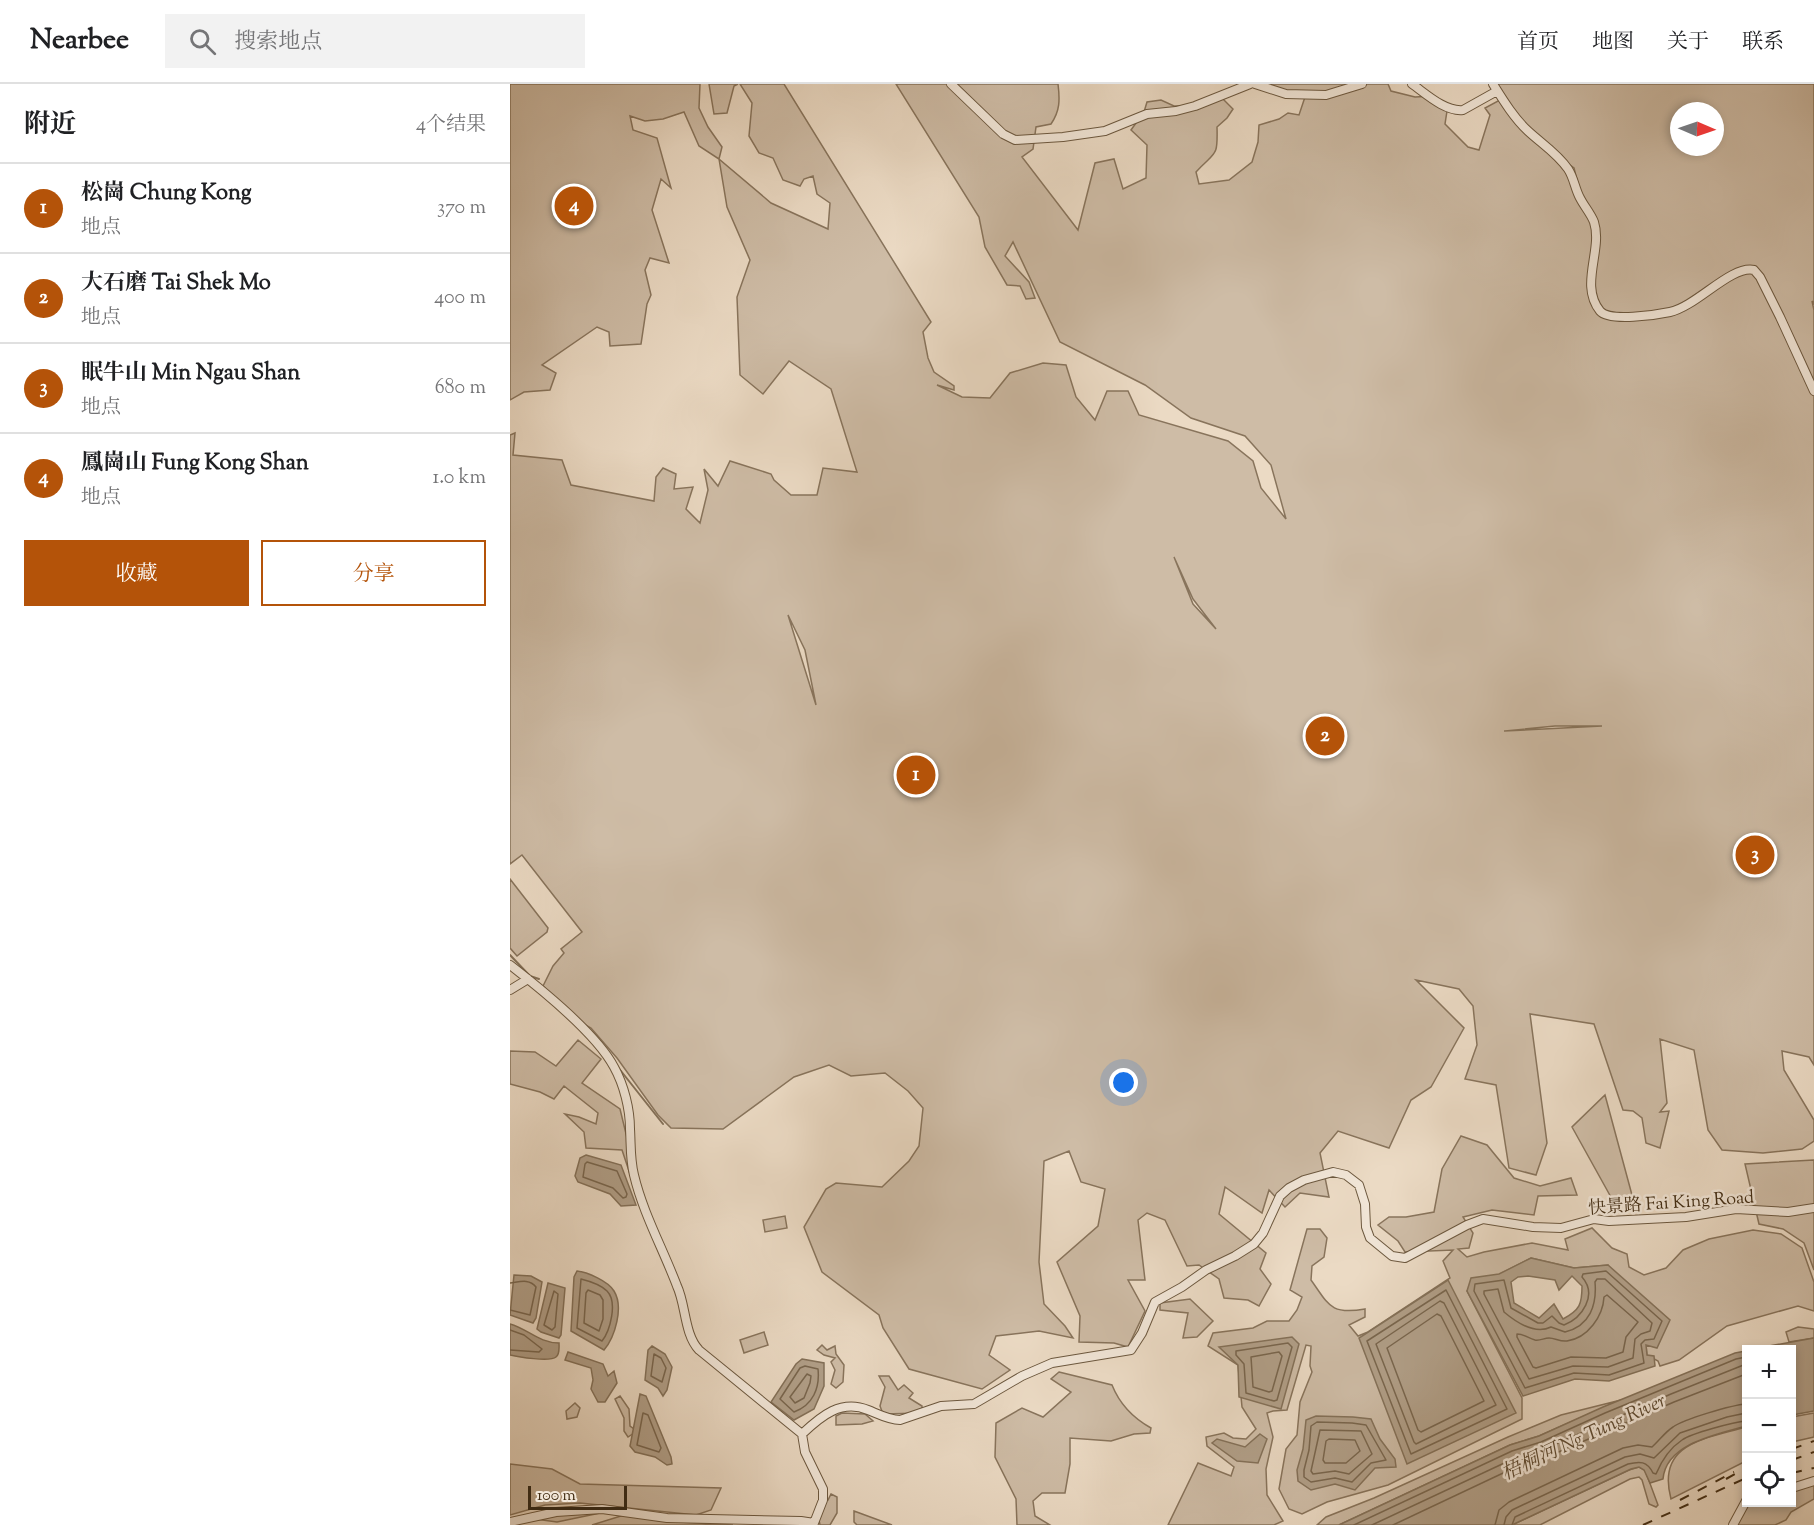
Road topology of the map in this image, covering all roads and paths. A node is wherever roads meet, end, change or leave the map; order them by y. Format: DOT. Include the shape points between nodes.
graph roads {
  1 [pos="951,84"];
  2 [pos="1250,84"];
  3 [pos="1255,84"];
  4 [pos="1362,84"];
  5 [pos="1412,84"];
  6 [pos="1495,88"];
  7 [pos="1814,391"];
  8 [pos="510,965"];
  9 [pos="528,979"];
  10 [pos="510,990"];
  11 [pos="1814,1208"];
  12 [pos="802,1434"];
  13 [pos="1814,1481"];
  14 [pos="1796,1486"];
  15 [pos="1743,1507"];
  16 [pos="510,1522"];
  17 [pos="1733,1525"];
  1 -- 2 [label="street" via="1003,134 1015,140 1105,131 1147,114 1176,111"];
  3 -- 4 [label="street" via="1286,94 1326,94"];
  5 -- 6 [label="street" via="1458,111"];
  6 -- 7 [label="street" via="1520,123 1557,154 1594,222 1590,284 1599,310 1610,316 1674,311 1740,270 1754,270"];
  8 -- 9 [label="street"];
  9 -- 10 [label="street"];
  9 -- 12 [label="street" via="588,1034 611,1061 618,1076 626,1100 638,1190 682,1298 693,1343"];
  11 -- 12 [label="street, 快景路 Fai King Road" via="1594,1219 1561,1228 1483,1219 1405,1258 1392,1256 1370,1238 1359,1185 1346,1175 1333,1172 1289,1188 1254,1244 1155,1302 1131,1350 1052,1363 974,1404 941,1406 900,1420 860,1407 837,1408 820,1416"];
  12 -- 16 [label="street" via="805,1452 823,1489 814,1523 667,1518 602,1509 556,1512"];
  13 -- 14 [label="street"];
  15 -- 17 [label="street"];
}
